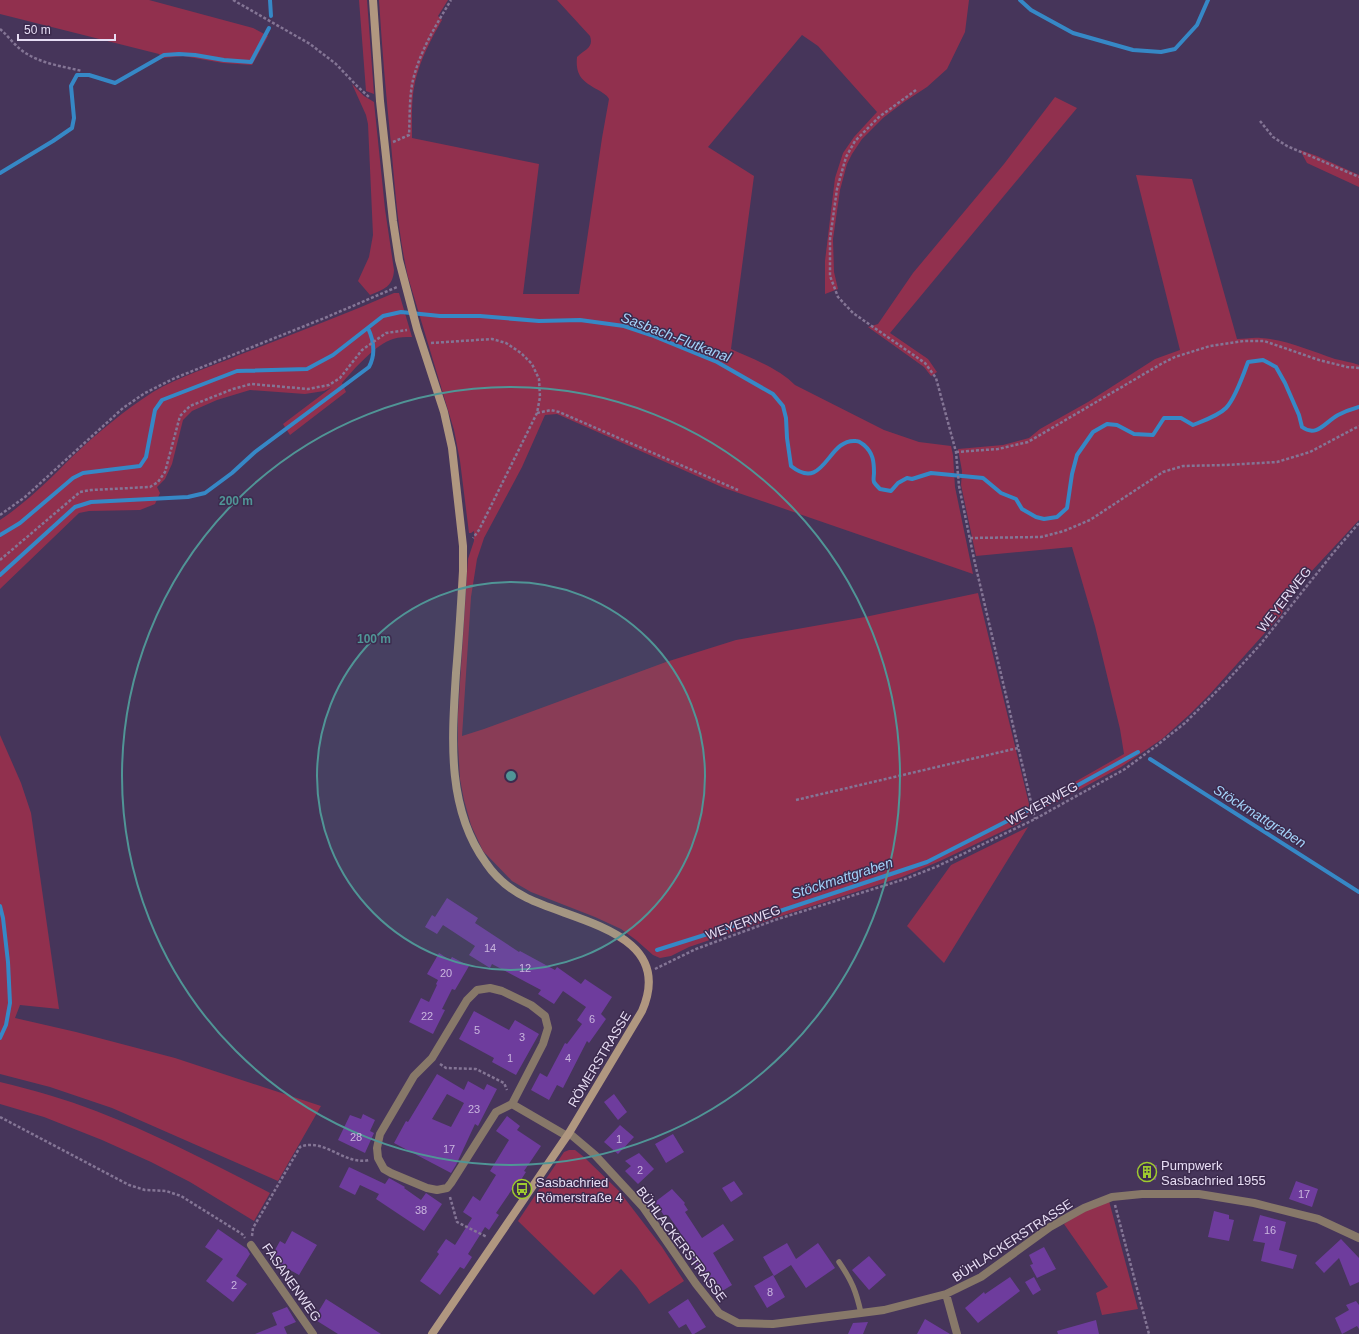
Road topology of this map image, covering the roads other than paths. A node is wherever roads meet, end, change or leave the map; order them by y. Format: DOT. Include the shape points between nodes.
graph roads {
  1 [pos="373,0"];
  2 [pos="512,1104"];
  3 [pos="568,1135"];
  4 [pos="1359,1238"];
  5 [pos="251,1245"];
  6 [pos="839,1262"];
  7 [pos="946,1294"];
  8 [pos="861,1314"];
  9 [pos="314,1334"];
  10 [pos="432,1334"];
  11 [pos="957,1334"];
  1 -- 3 [label="street, RÖMERSTRASSE" via="380,101 399,260 408,299 444,412 452,448 463,546 452,732 453,771 458,800 476,848 494,874 516,892 528,898 624,938 637,949 648,973 649,987 642,1011"];
  2 -- 2 [label="street" via="496,1112 447,1188 427,1188 398,1176 384,1169 378,1158 380,1134 414,1076 432,1058 467,1000 477,990 490,988 502,992 531,1005 545,1016 548,1028 543,1044"];
  2 -- 3 [label="street, BÜHLACKERSTRASSE"];
  3 -- 8 [label="street, BÜHLACKERSTRASSE" via="595,1156 643,1207 719,1314 738,1323 773,1324"];
  3 -- 10 [label="street, RÖMERSTRASSE"];
  4 -- 7 [label="street, BÜHLACKERSTRASSE" via="1318,1219 1254,1203 1199,1194 1112,1197 1084,1208 1050,1227 981,1278"];
  5 -- 9 [label="street, FASANENWEG"];
  6 -- 8 [label="lane" via="851,1280"];
  7 -- 8 [label="street, BÜHLACKERSTRASSE"];
  7 -- 11 [label="street"];
}
